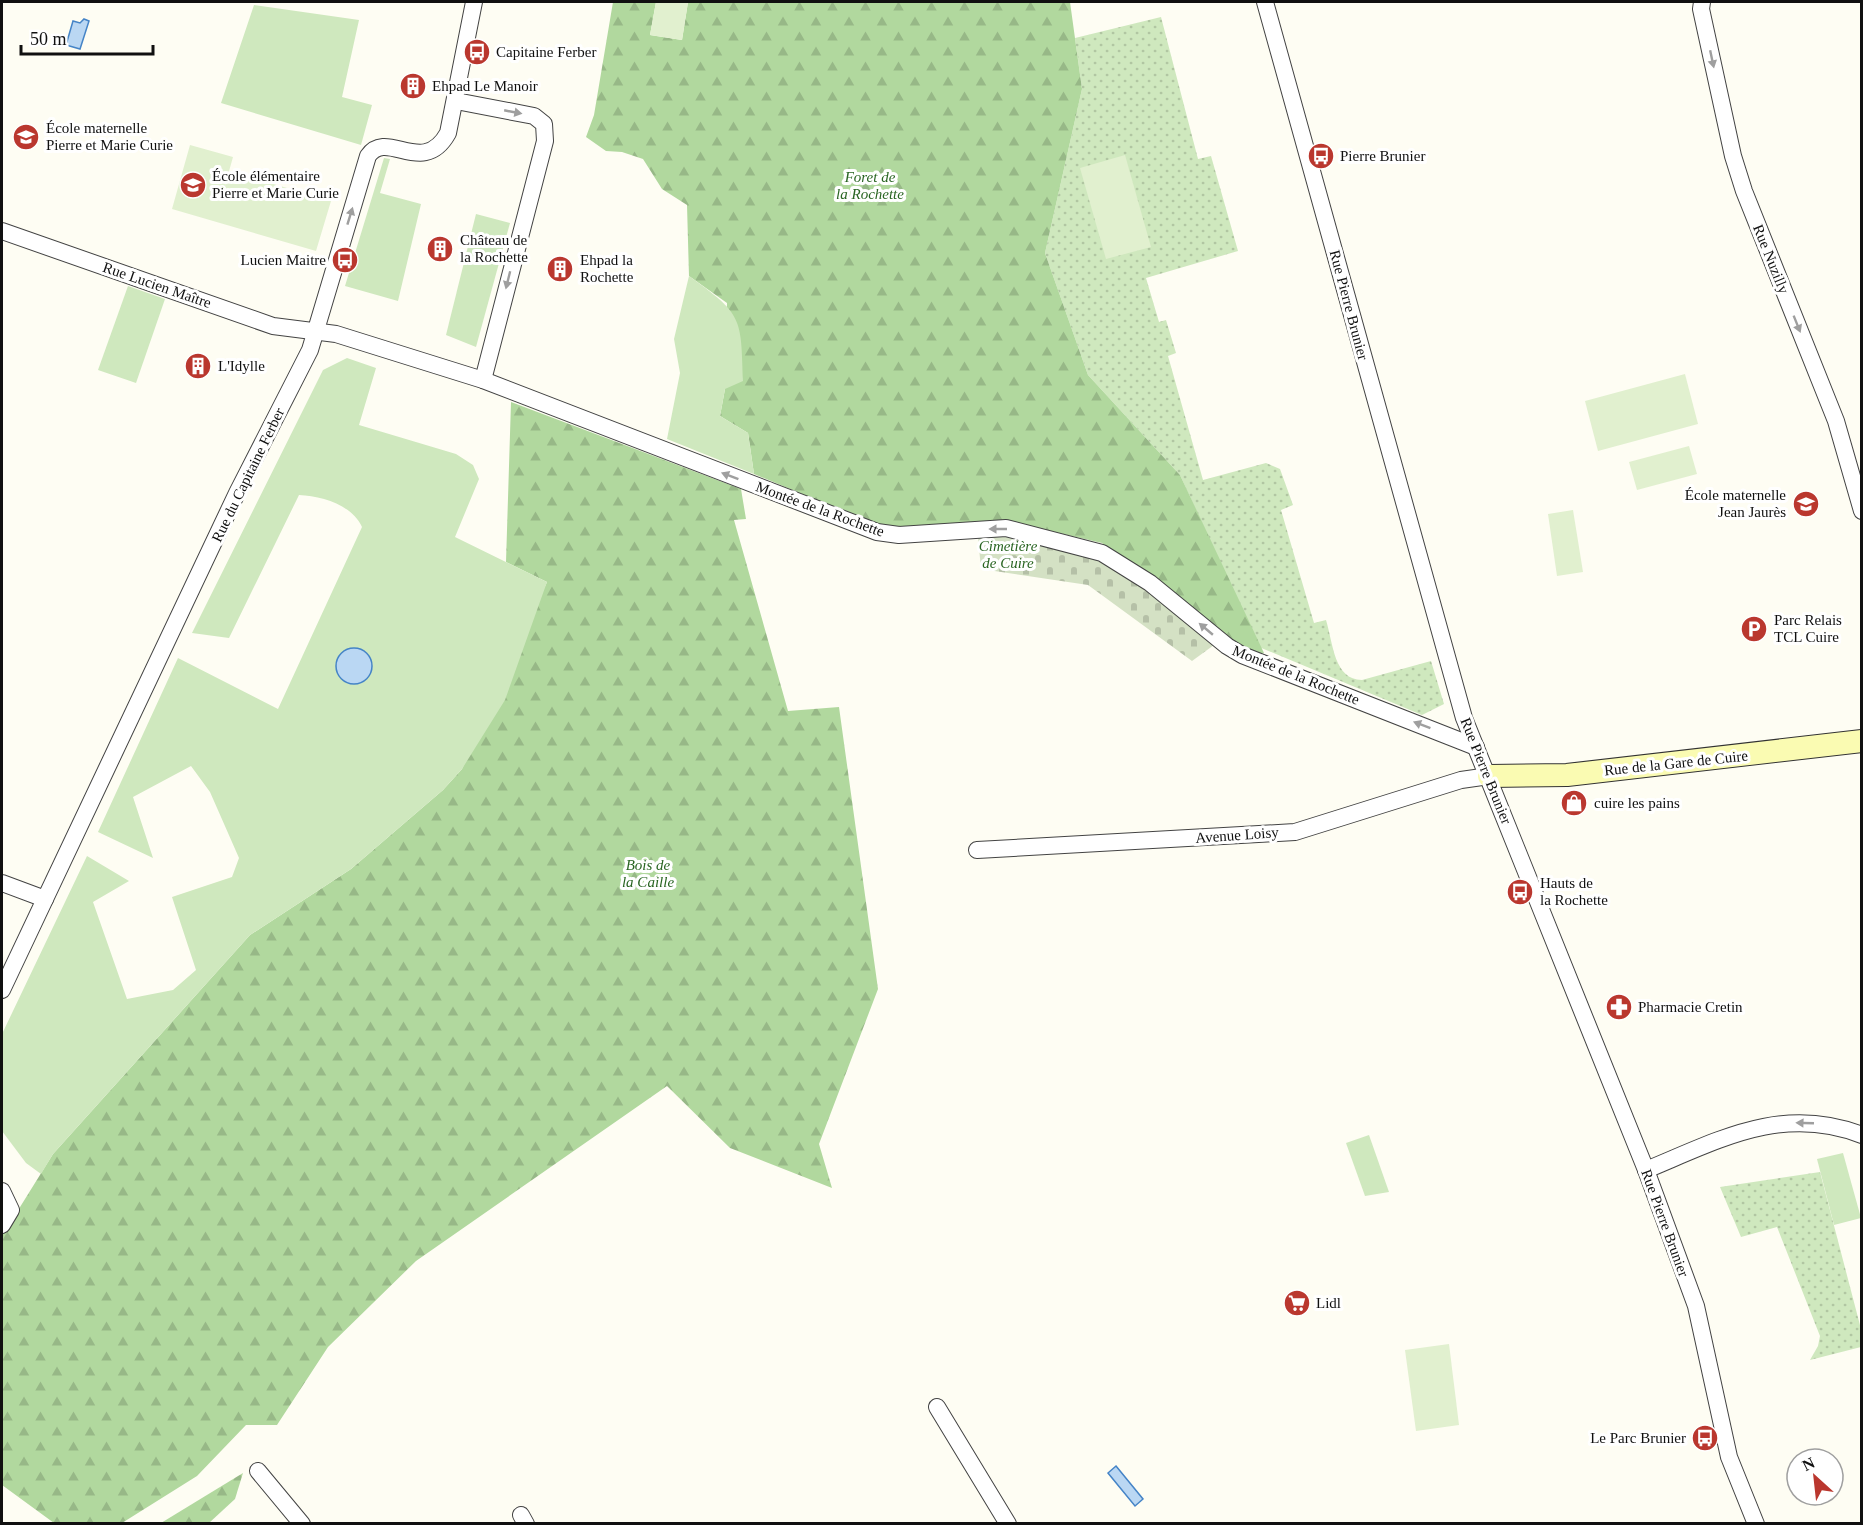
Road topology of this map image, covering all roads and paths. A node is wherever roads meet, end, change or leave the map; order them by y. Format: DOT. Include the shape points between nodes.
graph roads {
  1 [pos="474,2"];
  2 [pos="1264,2"];
  3 [pos="1702,2"];
  4 [pos="456,101"];
  5 [pos="2,231"];
  6 [pos="315,332"];
  7 [pos="483,380"];
  8 [pos="1862,511"];
  9 [pos="1862,741"];
  10 [pos="1476,747"];
  11 [pos="1489,776"];
  12 [pos="977,850"];
  13 [pos="2,883"];
  14 [pos="45,899"];
  15 [pos="2,990"];
  16 [pos="1862,1135"];
  17 [pos="1646,1170"];
  18 [pos="2,1191"];
  19 [pos="2,1225"];
  20 [pos="937,1407"];
  21 [pos="258,1471"];
  22 [pos="302,1524"];
  23 [pos="1008,1524"];
  24 [pos="1756,1524"];
  1 -- 4 [label="street, Rue du Capitaine Ferber"];
  2 -- 10 [label="street, Rue Pierre Brunier" via="1460,706"];
  3 -- 8 [label="street, Rue Nuzilly, one-way" via="1736,165 1836,421"];
  6 -- 4 [label="street, Rue du Capitaine Ferber, one-way" via="368,156 378,147 417,154 442,143"];
  4 -- 7 [label="street, one-way" via="534,116 544,124 545,141"];
  5 -- 6 [label="street, Rue Lucien Maître" via="273,326"];
  6 -- 7 [label="street, Montée de la Rochette" via="336,334"];
  6 -- 14 [label="street, Rue du Capitaine Ferber" via="310,350 237,493"];
  10 -- 7 [label="street, Montée de la Rochette, one-way" via="1242,655 1150,583 1102,553 1006,528 899,535 878,532"];
  9 -- 11 [label="street, Rue de la Gare de Cuire" via="1567,775"];
  10 -- 11 [label="street, Rue Pierre Brunier"];
  11 -- 12 [label="street, Avenue Loisy" via="1461,780 1295,832"];
  11 -- 17 [label="street, Rue Pierre Brunier"];
  13 -- 14 [label="street"];
  14 -- 15 [label="street, Rue du Capitaine Ferber"];
  16 -- 17 [label="street, one-way" via="1828,1125 1785,1122 1722,1138"];
  17 -- 24 [label="street, Rue Pierre Brunier" via="1696,1306 1729,1457"];
  18 -- 19 [label="street" via="11,1210"];
  20 -- 23 [label="street"];
  21 -- 22 [label="street"];
}
